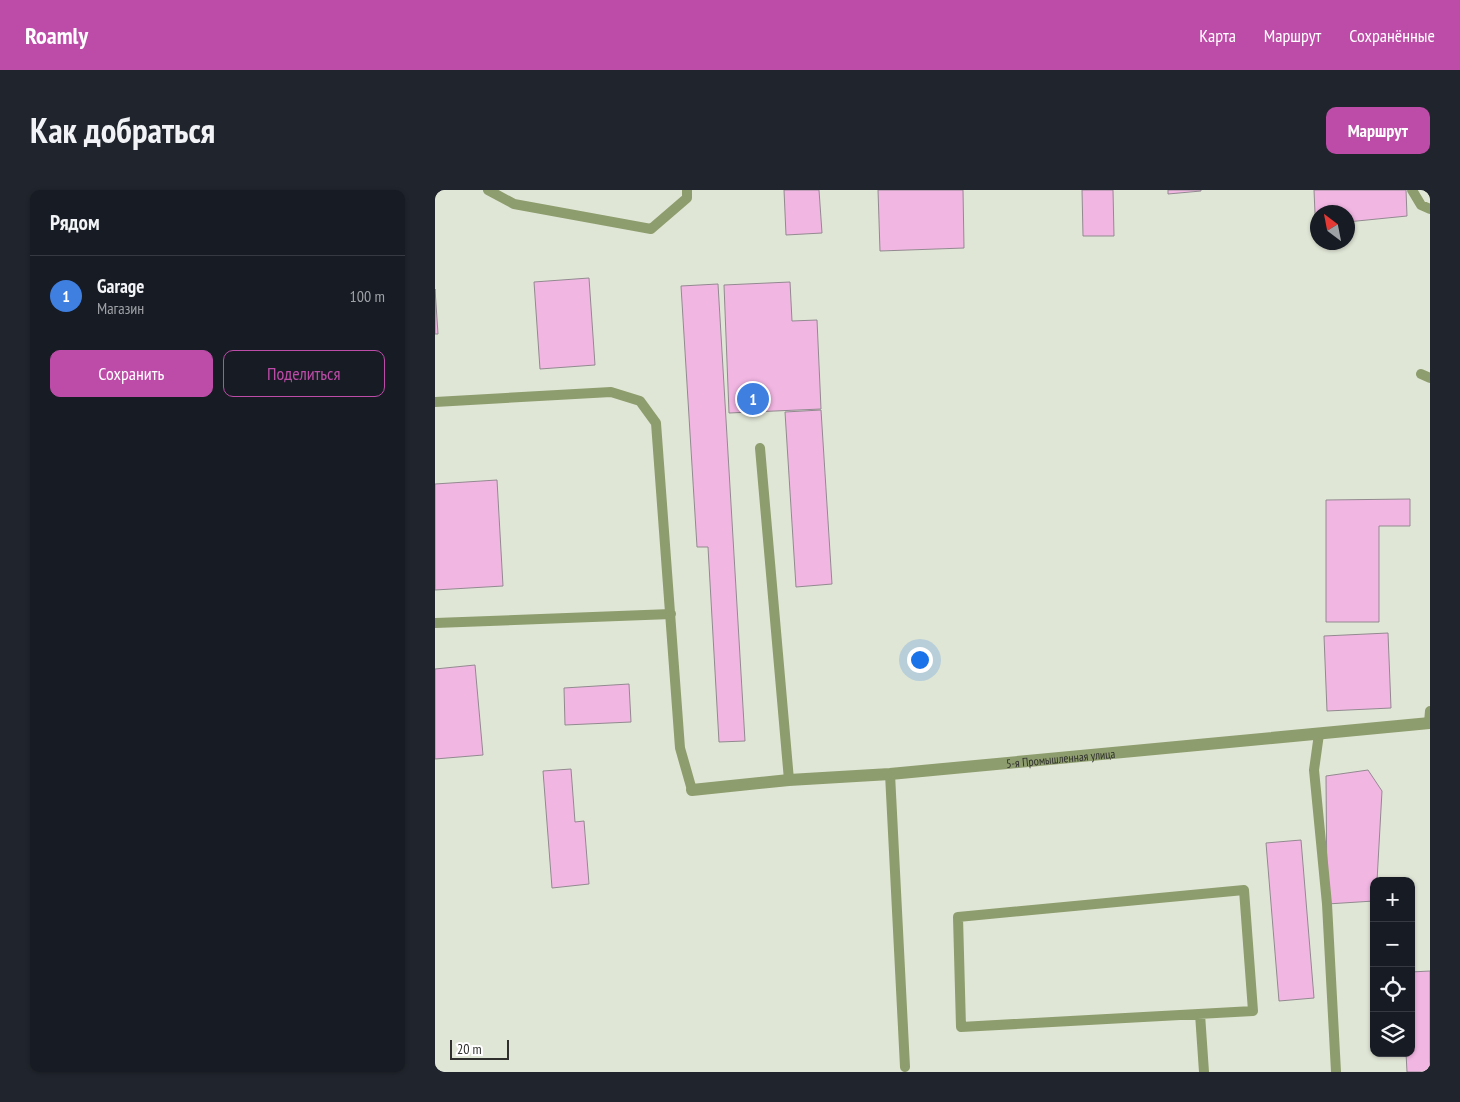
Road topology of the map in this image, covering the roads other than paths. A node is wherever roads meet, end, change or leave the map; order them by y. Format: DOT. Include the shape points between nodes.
graph roads {
  1 [pos="488,190"];
  2 [pos="687,190"];
  3 [pos="1412,190"];
  4 [pos="1430,209"];
  5 [pos="435,402"];
  6 [pos="760,448"];
  7 [pos="671,614"];
  8 [pos="435,623"];
  9 [pos="1430,719"];
  10 [pos="1319,734"];
  11 [pos="890,774"];
  12 [pos="789,780"];
  13 [pos="692,790"];
  14 [pos="1200,1014"];
  15 [pos="905,1068"];
  16 [pos="1204,1072"];
  17 [pos="1335,1072"];
  1 -- 2 [label="lane" via="514,204 651,229 687,198"];
  3 -- 4 [label="lane" via="1421,205"];
  5 -- 7 [label="lane" via="611,392 640,401 656,423"];
  6 -- 12 [label="lane"];
  7 -- 8 [label="lane"];
  7 -- 13 [label="lane" via="680,748"];
  9 -- 10 [label="street, 5-я Промышленная улица"];
  10 -- 11 [label="street, 5-я Промышленная улица"];
  10 -- 17 [label="lane" via="1314,770 1327,904"];
  11 -- 12 [label="street, 5-я Промышленная улица"];
  11 -- 15 [label="lane"];
  12 -- 13 [label="street, 5-я Промышленная улица"];
  14 -- 14 [label="lane" via="1253,1011 1243,890 958,917 961,1027"];
  14 -- 16 [label="lane"];
}
